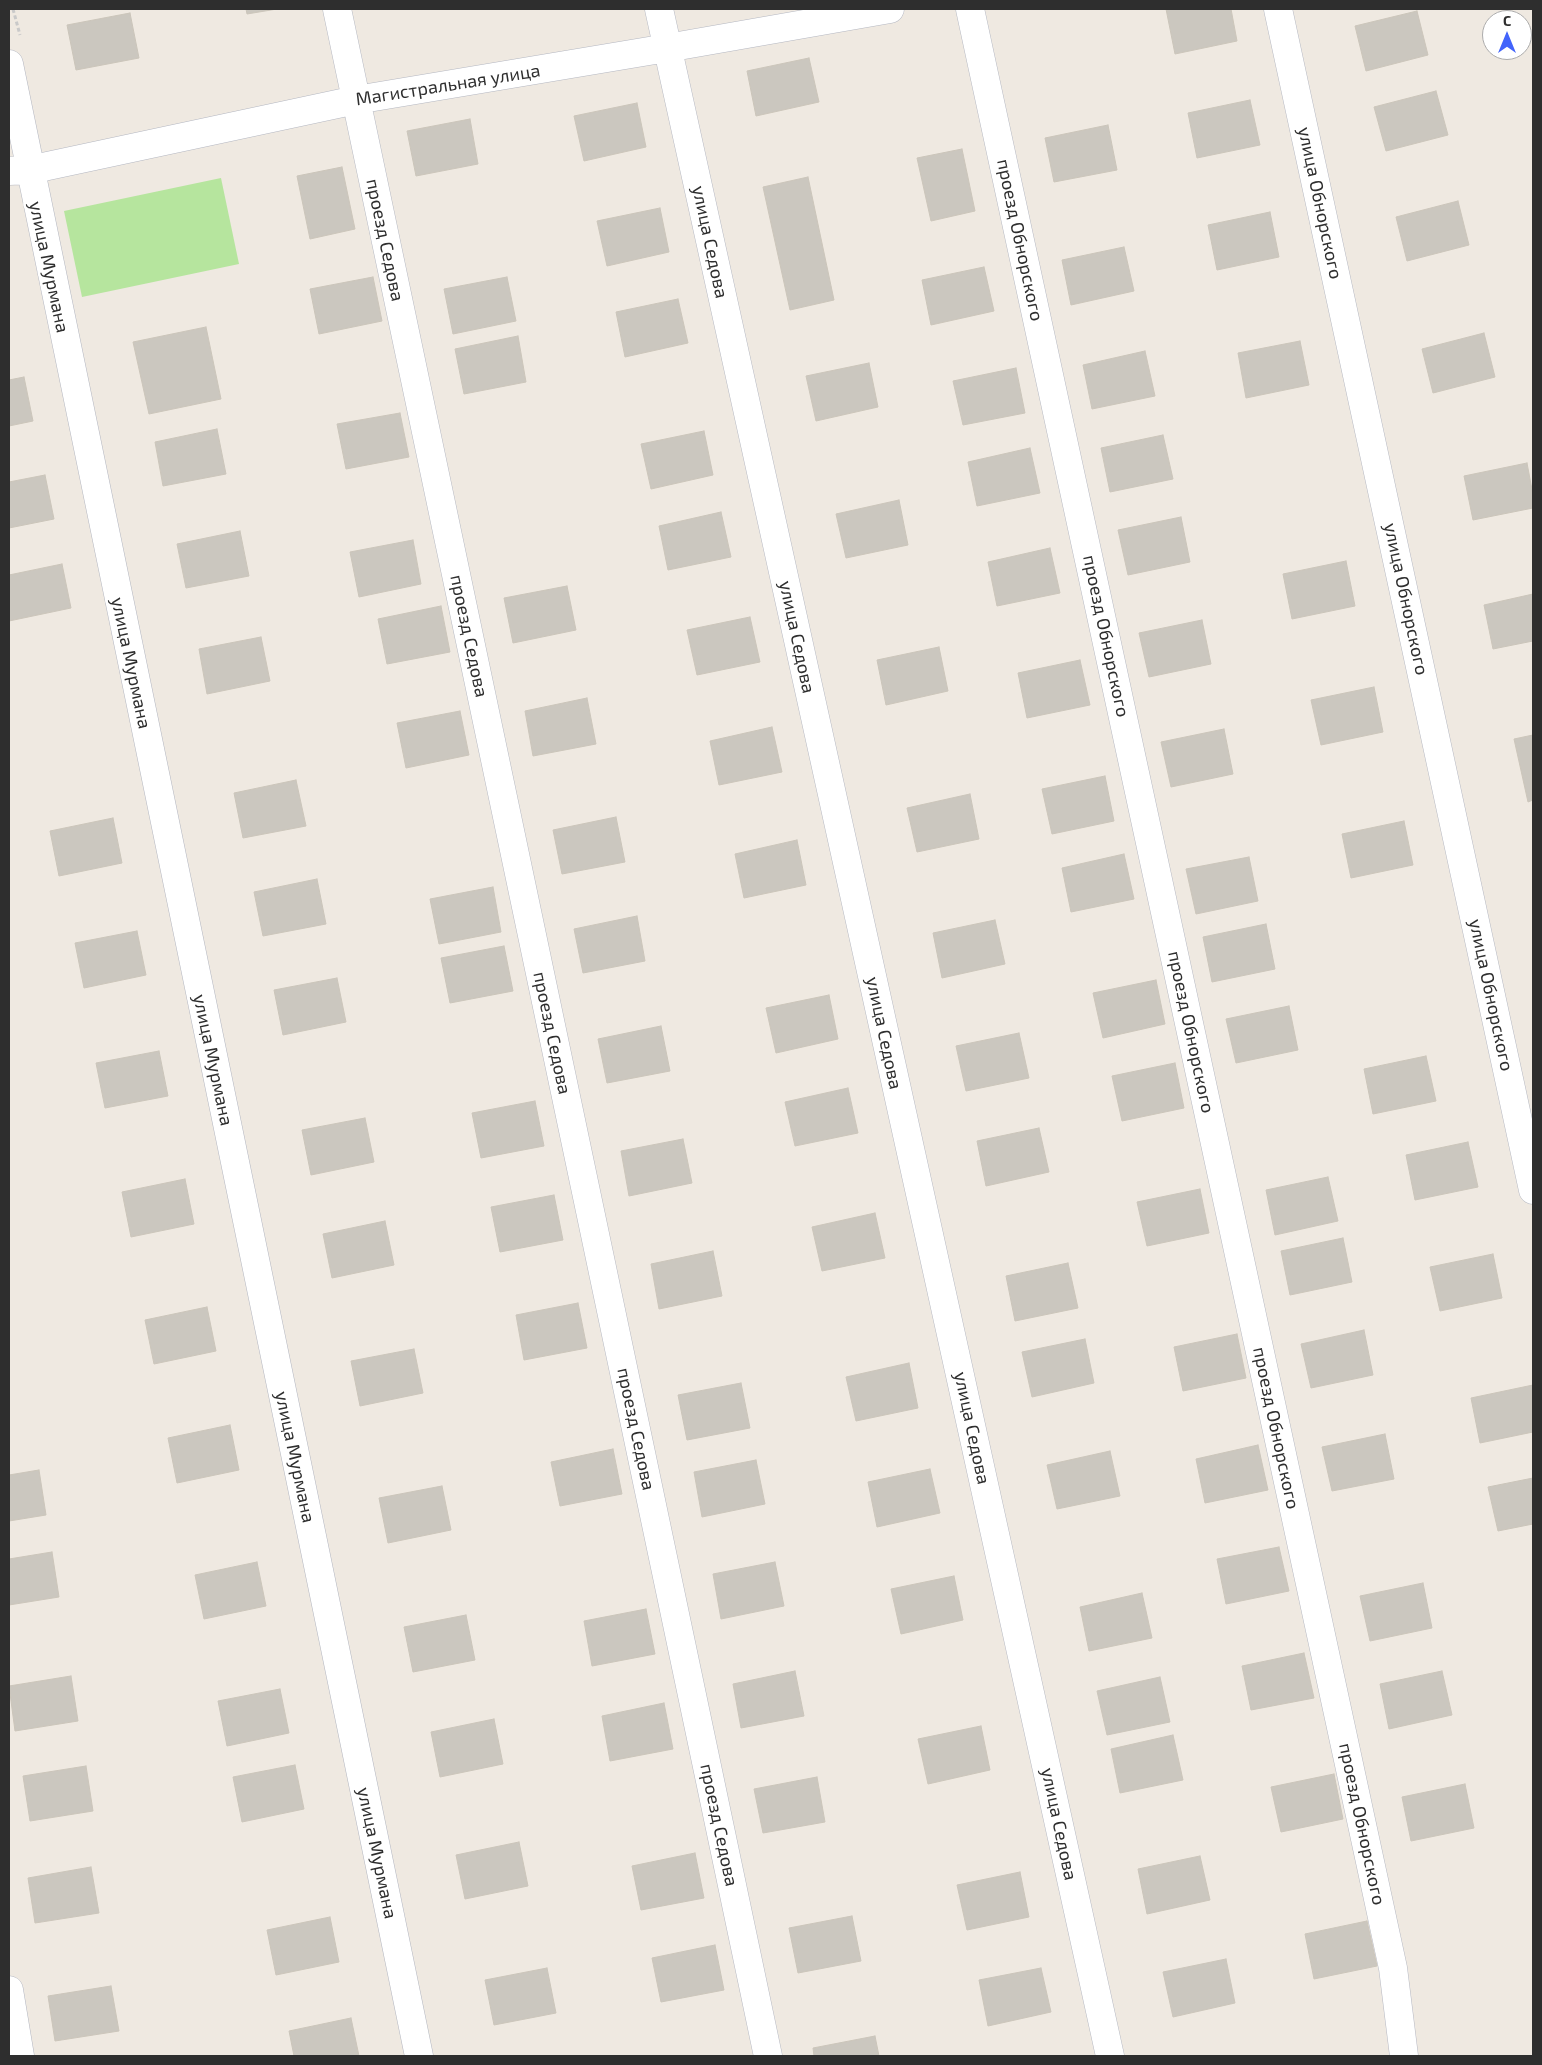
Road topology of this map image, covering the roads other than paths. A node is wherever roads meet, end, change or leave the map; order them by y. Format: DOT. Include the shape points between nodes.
graph roads {
  1 [pos="337,9"];
  2 [pos="659,9"];
  3 [pos="890,9"];
  4 [pos="970,9"];
  5 [pos="1278,9"];
  6 [pos="667,48"];
  7 [pos="9,64"];
  8 [pos="356,100"];
  9 [pos="19,170"];
  10 [pos="1533,1190"];
  11 [pos="9,1990"];
  12 [pos="20,2056"];
  13 [pos="419,2056"];
  14 [pos="768,2056"];
  15 [pos="1110,2056"];
  16 [pos="1404,2056"];
  1 -- 8 [label="street, проезд Седова"];
  2 -- 6 [label="street, улица Седова"];
  3 -- 6 [label="street, Магистральная улица"];
  4 -- 16 [label="street, проезд Обнорского" via="1393,1968"];
  5 -- 10 [label="street, улица Обнорского"];
  6 -- 8 [label="street, Магистральная улица"];
  6 -- 15 [label="street, улица Седова"];
  7 -- 9 [label="street, улица Мурмана"];
  8 -- 9 [label="street, Магистральная улица"];
  8 -- 14 [label="street, проезд Седова"];
  9 -- 13 [label="street, улица Мурмана"];
  11 -- 12 [label="street"];
}
